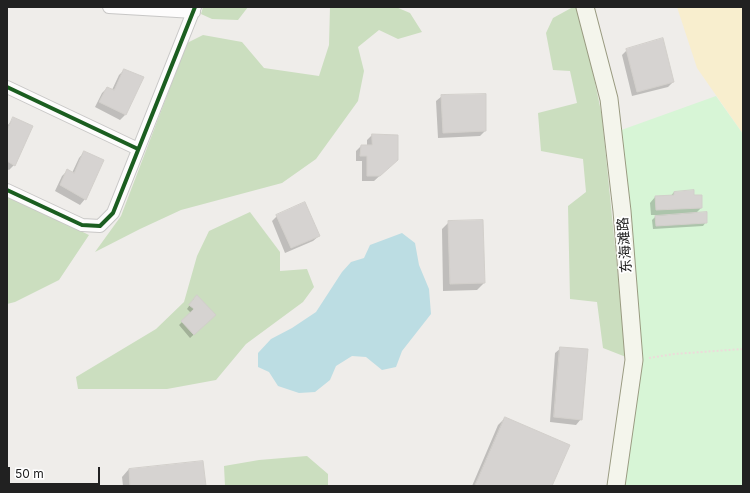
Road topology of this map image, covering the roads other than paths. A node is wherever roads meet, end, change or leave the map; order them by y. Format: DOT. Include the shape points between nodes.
graph roads {
  1 [pos="108,7"];
  2 [pos="585,7"];
  3 [pos="194,9"];
  4 [pos="7,87"];
  5 [pos="138,149"];
  6 [pos="7,190"];
  7 [pos="616,486"];
  1 -- 3 [label="street"];
  2 -- 7 [label="main road, 东海滩路" via="609,99 622,211 634,360"];
  3 -- 5 [label="street"];
  4 -- 5 [label="street"];
  5 -- 6 [label="street" via="113,213 100,226 82,226"];
}
